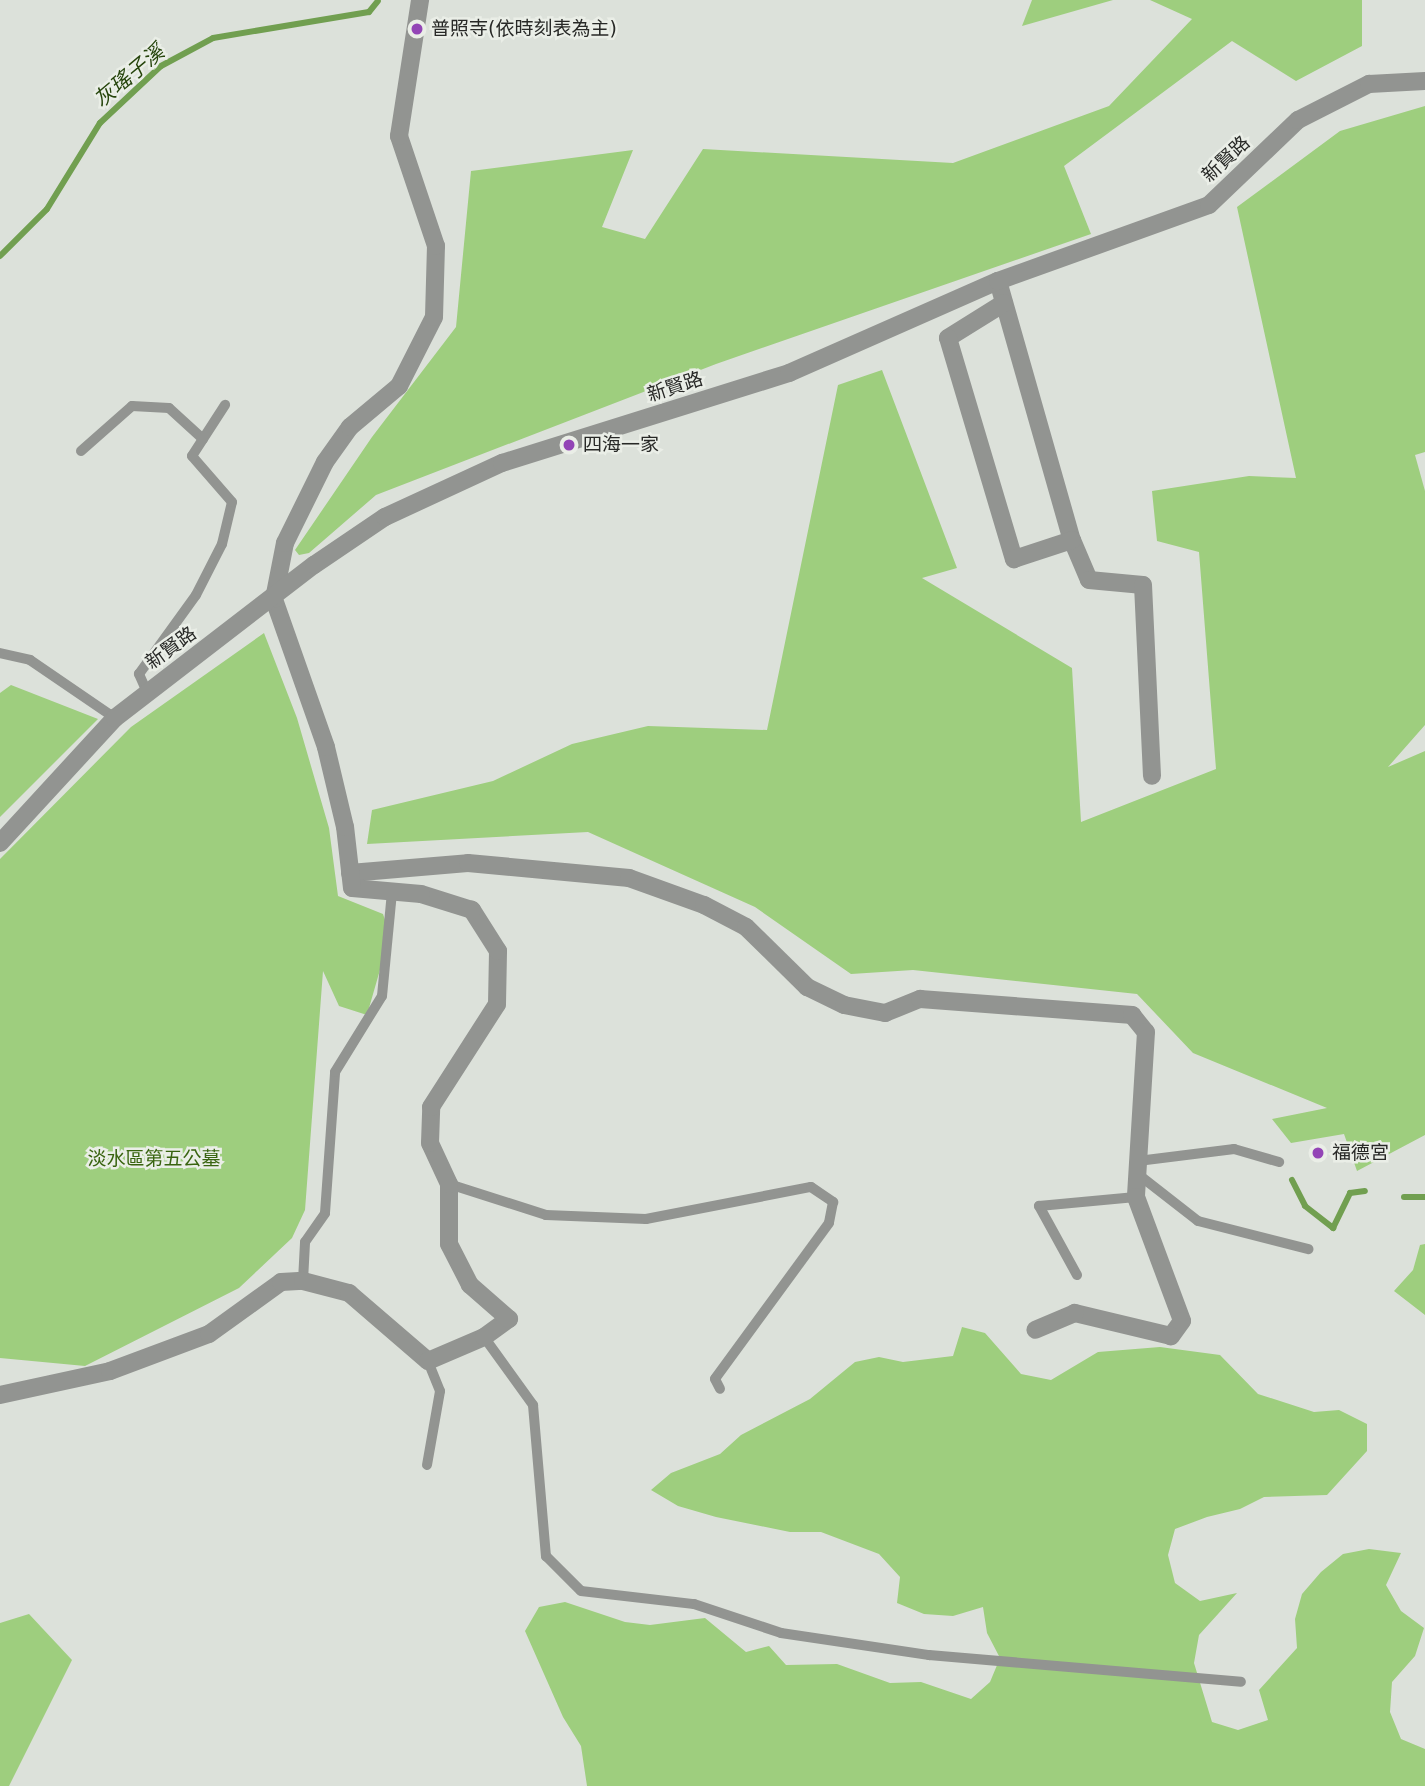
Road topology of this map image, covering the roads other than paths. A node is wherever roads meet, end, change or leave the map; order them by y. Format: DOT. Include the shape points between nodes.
graph roads {
  1 [pos="416,1"];
  2 [pos="1425,82"];
  3 [pos="998,281"];
  4 [pos="1004,303"];
  5 [pos="225,405"];
  6 [pos="204,439"];
  7 [pos="81,451"];
  8 [pos="1072,540"];
  9 [pos="274,598"];
  10 [pos="0,653"];
  11 [pos="147,692"];
  12 [pos="115,718"];
  13 [pos="1152,776"];
  14 [pos="0,843"];
  15 [pos="350,873"];
  16 [pos="392,891"];
  17 [pos="1279,1162"];
  18 [pos="1139,1168"];
  19 [pos="449,1184"];
  20 [pos="1136,1197"];
  21 [pos="1308,1249"];
  22 [pos="1077,1275"];
  23 [pos="303,1281"];
  24 [pos="1035,1330"];
  25 [pos="484,1337"];
  26 [pos="428,1361"];
  27 [pos="720,1389"];
  28 [pos="0,1395"];
  29 [pos="428,1465"];
  30 [pos="1241,1682"];
  1 -- 9 [label="street" via="398,136 436,246 434,317 399,386 351,427 325,462 285,543"];
  2 -- 3 [label="street, 新賢路" via="1369,84 1298,120 1209,205"];
  3 -- 4 [label="street"];
  3 -- 9 [label="street, 新賢路" via="789,373 502,463 385,517"];
  4 -- 8 [label="street"];
  4 -- 8 [label="street" via="948,338 1014,559"];
  5 -- 6 [label="lane"];
  6 -- 7 [label="lane" via="169,408 132,406"];
  6 -- 11 [label="lane" via="192,456 232,502 222,544 196,595 139,674"];
  8 -- 13 [label="street" via="1089,580 1143,585"];
  9 -- 11 [label="street, 新賢路"];
  9 -- 15 [label="street" via="326,747 345,827"];
  10 -- 12 [label="lane" via="30,660"];
  11 -- 12 [label="street, 新賢路"];
  12 -- 14 [label="street, 新賢路"];
  15 -- 16 [label="street" via="352,888"];
  15 -- 18 [label="street" via="467,863 629,878 704,905 746,927 807,987 844,1005 884,1013 920,999 1132,1015 1146,1032"];
  16 -- 19 [label="street" via="421,894 472,910 498,951 497,1004 431,1107 430,1143"];
  16 -- 23 [label="lane" via="382,996 335,1072 325,1213 305,1242"];
  17 -- 18 [label="lane" via="1234,1149"];
  18 -- 20 [label="street"];
  18 -- 21 [label="lane" via="1198,1221"];
  19 -- 25 [label="street" via="449,1244 470,1285 509,1319"];
  19 -- 27 [label="lane" via="546,1215 646,1219 811,1187 833,1202 829,1223 715,1379"];
  20 -- 22 [label="lane" via="1039,1206"];
  20 -- 24 [label="street" via="1182,1321 1171,1336 1075,1313"];
  23 -- 26 [label="street" via="349,1293"];
  23 -- 28 [label="street" via="281,1282 209,1334 110,1371"];
  25 -- 26 [label="street"];
  25 -- 30 [label="lane" via="533,1405 546,1556 581,1591 694,1604 781,1633 929,1655"];
  26 -- 29 [label="lane" via="440,1391"];
}
